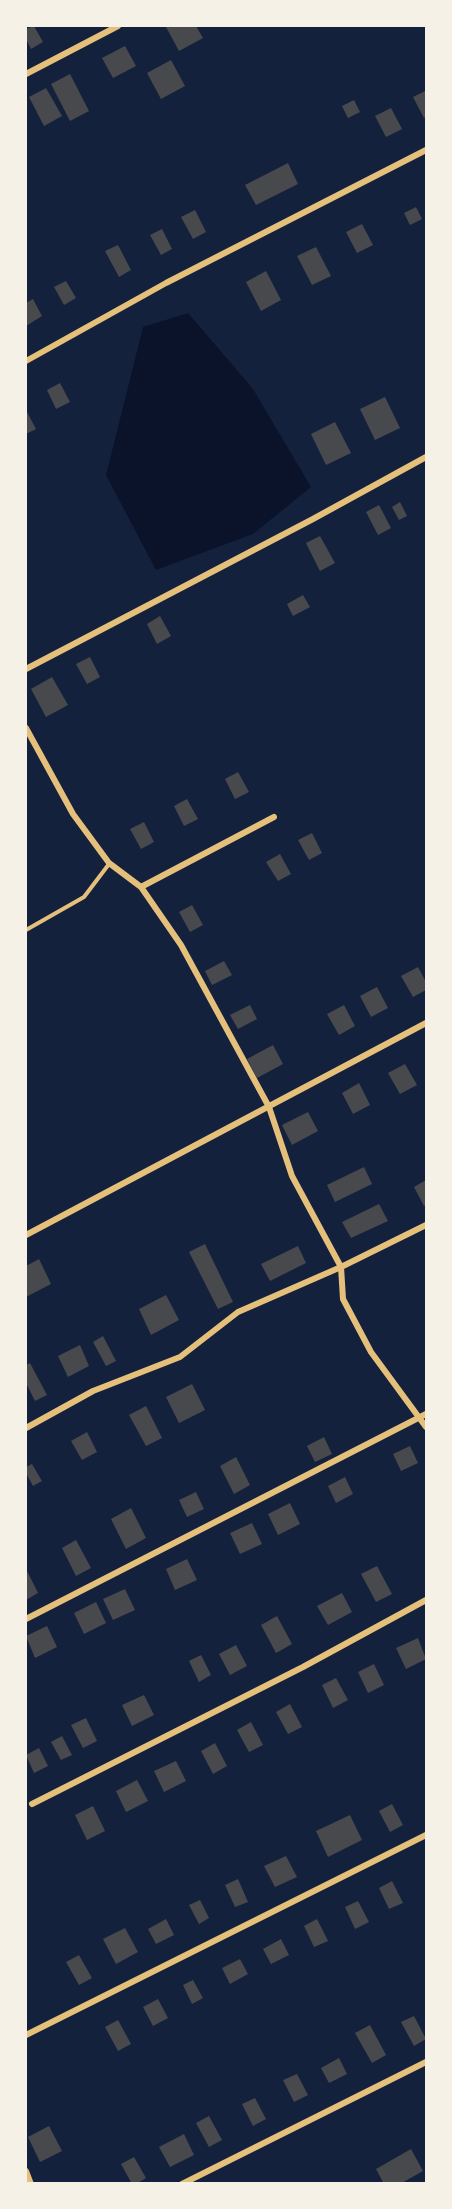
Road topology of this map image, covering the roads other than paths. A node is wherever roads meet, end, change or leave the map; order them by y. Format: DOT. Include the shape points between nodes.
graph roads {
  1 [pos="118,26"];
  2 [pos="26,74"];
  3 [pos="426,150"];
  4 [pos="26,361"];
  5 [pos="426,456"];
  6 [pos="26,669"];
  7 [pos="26,728"];
  8 [pos="274,816"];
  9 [pos="109,863"];
  10 [pos="141,887"];
  11 [pos="26,930"];
  12 [pos="426,1023"];
  13 [pos="269,1107"];
  14 [pos="426,1225"];
  15 [pos="26,1235"];
  16 [pos="341,1268"];
  17 [pos="424,1415"];
  18 [pos="426,1427"];
  19 [pos="26,1428"];
  20 [pos="426,1600"];
  21 [pos="26,1618"];
  22 [pos="32,1804"];
  23 [pos="426,1835"];
  24 [pos="26,2035"];
  25 [pos="426,2062"];
  26 [pos="26,2171"];
  27 [pos="31,2184"];
  28 [pos="182,2184"];
  1 -- 2 [label="street"];
  3 -- 4 [label="street" via="166,283"];
  5 -- 6 [label="street"];
  7 -- 9 [label="street" via="73,814"];
  8 -- 10 [label="street"];
  9 -- 10 [label="street"];
  9 -- 11 [label="lane" via="84,897"];
  10 -- 13 [label="street" via="181,945"];
  12 -- 13 [label="street"];
  13 -- 15 [label="street"];
  13 -- 16 [label="street" via="292,1176"];
  14 -- 16 [label="street"];
  16 -- 17 [label="street" via="343,1299 366,1343"];
  16 -- 19 [label="street" via="238,1312 180,1356 93,1391"];
  17 -- 18 [label="street"];
  17 -- 21 [label="street"];
  20 -- 22 [label="street"];
  23 -- 24 [label="street"];
  25 -- 28 [label="street"];
  26 -- 27 [label="street"];
}
